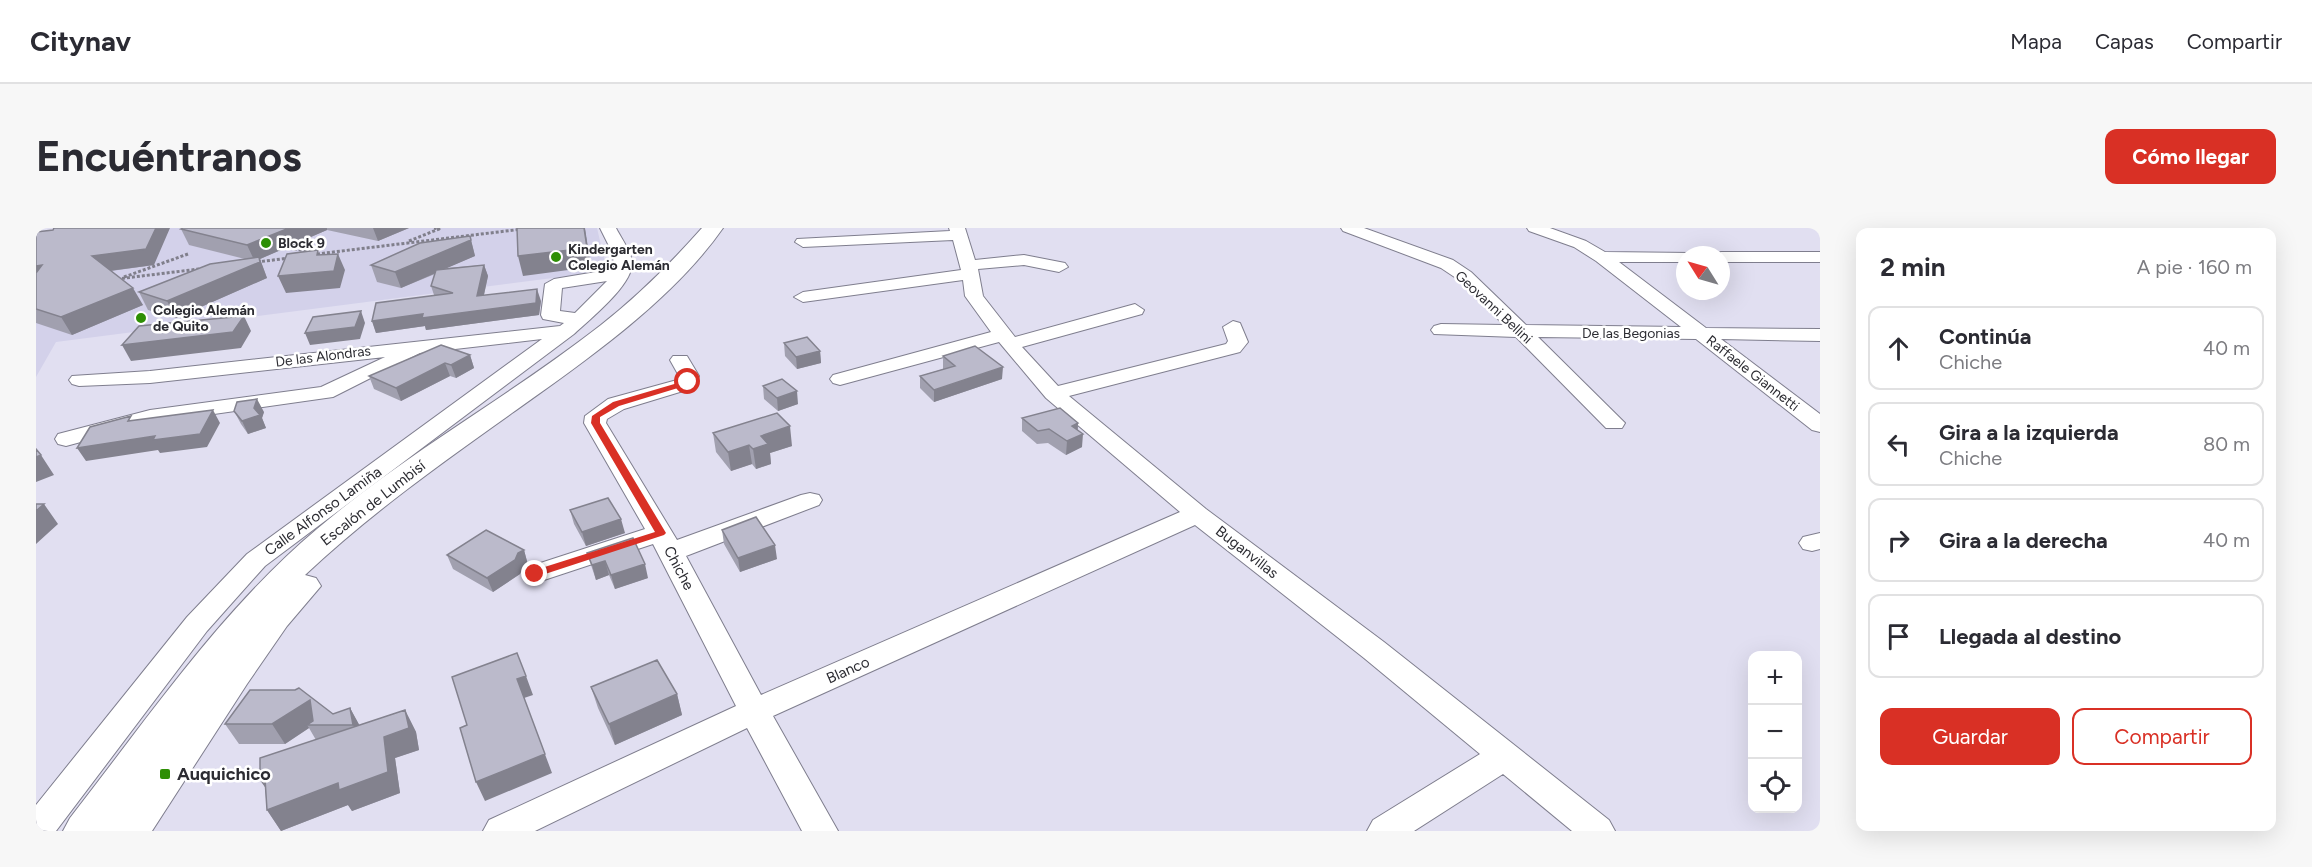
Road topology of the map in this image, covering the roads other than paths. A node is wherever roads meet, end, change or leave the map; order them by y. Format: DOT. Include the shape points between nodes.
graph roads {
  1 [pos="608,228"];
  2 [pos="713,228"];
  3 [pos="733,228"];
  4 [pos="1349,228"];
  5 [pos="1537,228"];
  6 [pos="958,231"];
  7 [pos="803,242"];
  8 [pos="1602,257"];
  9 [pos="1676,257"];
  10 [pos="1730,257"];
  11 [pos="1820,257"];
  12 [pos="1059,267"];
  13 [pos="970,270"];
  14 [pos="623,273"];
  15 [pos="590,287"];
  16 [pos="804,297"];
  17 [pos="552,299"];
  18 [pos="1135,310"];
  19 [pos="572,318"];
  20 [pos="1233,327"];
  21 [pos="1441,330"];
  22 [pos="1522,333"];
  23 [pos="1702,334"];
  24 [pos="1820,335"];
  25 [pos="1006,339"];
  26 [pos="427,344"];
  27 [pos="680,360"];
  28 [pos="150,377"];
  29 [pos="840,379"];
  30 [pos="79,380"];
  31 [pos="1053,394"];
  32 [pos="133,421"];
  33 [pos="1614,423"];
  34 [pos="1820,425"];
  35 [pos="66,439"];
  36 [pos="810,500"];
  37 [pos="1197,514"];
  38 [pos="666,542"];
  39 [pos="535,574"];
  40 [pos="754,711"];
  41 [pos="1504,756"];
  42 [pos="36,830"];
  43 [pos="86,831"];
  44 [pos="128,831"];
  45 [pos="501,831"];
  46 [pos="820,831"];
  47 [pos="1385,831"];
  48 [pos="1597,831"];
  1 -- 14 [label="street" via="625,264"];
  2 -- 43 [label="main road, Escalón de Lumbisí" via="660,285 593,342 372,501 288,571 240,623"];
  3 -- 44 [label="main road, Escalón de Lumbisí" via="678,288 637,325 391,509 314,574 275,616"];
  4 -- 22 [label="street, Geovanni Bellini" via="1447,264 1466,276"];
  5 -- 8 [label="street, Raffaele Giannetti"];
  6 -- 7 [label="street"];
  6 -- 13 [label="street, Buganvillas"];
  8 -- 9 [label="street"];
  8 -- 23 [label="street, Raffaele Giannetti"];
  10 -- 11 [label="street"];
  12 -- 13 [label="street" via="1011,258"];
  13 -- 16 [label="street"];
  13 -- 25 [label="street, Buganvillas" via="974,296"];
  14 -- 17 [label="street" via="556,282"];
  14 -- 19 [label="street, Calle Alfonso Lamiña"];
  15 -- 17 [label="street"];
  17 -- 19 [label="street" via="550,315"];
  18 -- 25 [label="street"];
  19 -- 26 [label="street, De las Alondras"];
  19 -- 42 [label="street, Calle Alfonso Lamiña" via="256,560 213,603"];
  20 -- 31 [label="street" via="1238,342 1233,348"];
  21 -- 22 [label="street, De las Begonias"];
  22 -- 23 [label="street, De las Begonias"];
  22 -- 33 [label="street, Geovanni Bellini"];
  23 -- 24 [label="street, De las Begonias"];
  23 -- 34 [label="street, Raffaele Giannetti"];
  25 -- 29 [label="street" via="922,354"];
  25 -- 31 [label="street, Buganvillas"];
  26 -- 28 [label="street, De las Alondras"];
  26 -- 32 [label="street" via="326,393"];
  27 -- 38 [label="street, Chiche" via="689,376 686,384 616,404 596,416 596,423"];
  28 -- 30 [label="street, De las Alondras"];
  28 -- 32 [label="street"];
  31 -- 37 [label="street, Buganvillas"];
  32 -- 35 [label="street"];
  36 -- 38 [label="street"];
  37 -- 40 [label="street, Blanco"];
  37 -- 41 [label="street, Buganvillas"];
  38 -- 39 [label="street"];
  38 -- 40 [label="street, Chiche"];
  40 -- 45 [label="street, Blanco"];
  40 -- 46 [label="street, Chiche"];
  41 -- 47 [label="street"];
  41 -- 48 [label="street, Buganvillas"];
}
